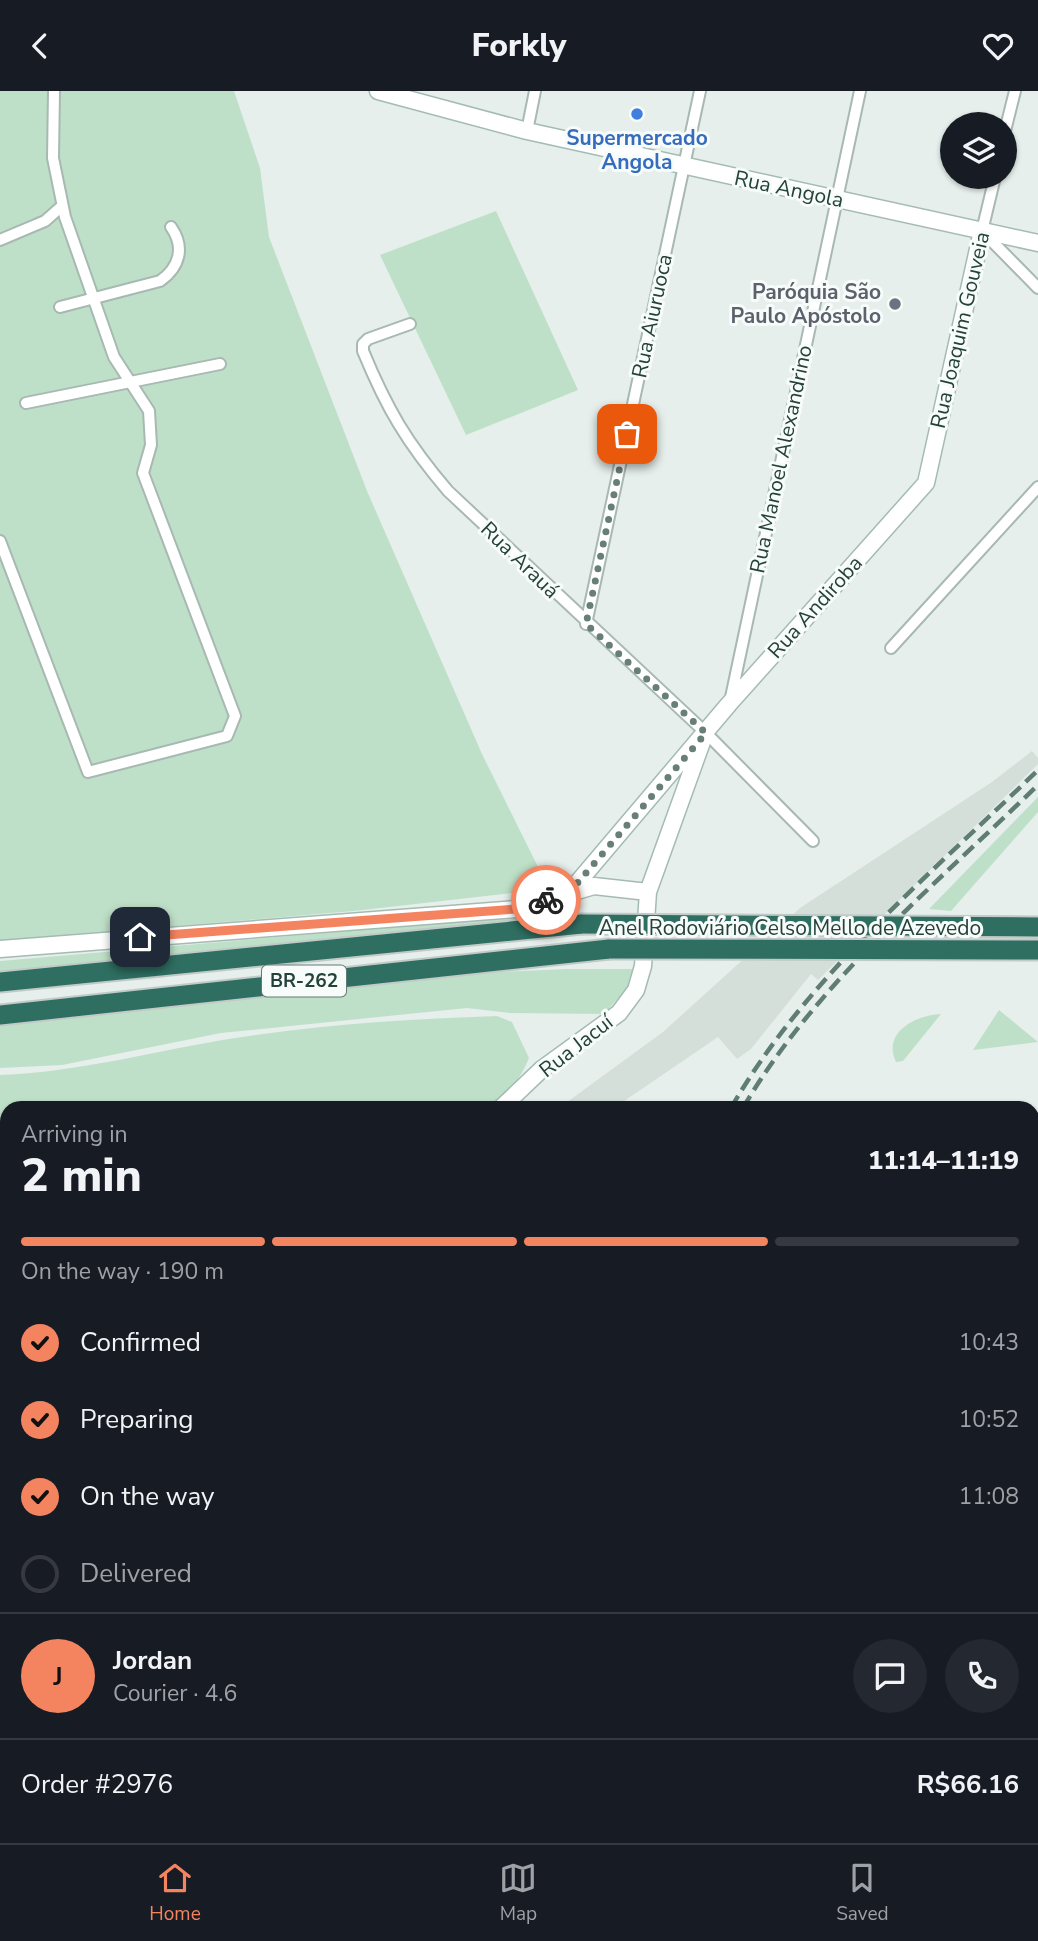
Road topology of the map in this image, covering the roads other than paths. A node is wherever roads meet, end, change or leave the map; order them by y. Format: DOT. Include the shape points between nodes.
graph roads {
  1 [pos="54,91"];
  2 [pos="535,91"];
  3 [pos="700,91"];
  4 [pos="860,91"];
  5 [pos="1015,91"];
  6 [pos="382,92"];
  7 [pos="1010,112"];
  8 [pos="527,131"];
  9 [pos="684,166"];
  10 [pos="992,189"];
  11 [pos="835,199"];
  12 [pos="62,206"];
  13 [pos="171,227"];
  14 [pos="982,231"];
  15 [pos="0,240"];
  16 [pos="1038,243"];
  17 [pos="1038,288"];
  18 [pos="94,297"];
  19 [pos="60,307"];
  20 [pos="410,324"];
  21 [pos="220,363"];
  22 [pos="129,384"];
  23 [pos="26,403"];
  24 [pos="926,483"];
  25 [pos="1038,487"];
  26 [pos="0,541"];
  27 [pos="586,624"];
  28 [pos="891,648"];
  29 [pos="729,704"];
  30 [pos="706,733"];
  31 [pos="813,841"];
  32 [pos="648,892"];
  33 [pos="568,894"];
  34 [pos="1038,927"];
  35 [pos="0,949"];
  36 [pos="1038,950"];
  37 [pos="2,982"];
  38 [pos="0,1015"];
  39 [pos="508,1101"];
  1 -- 12 [label="street" via="53,158"];
  2 -- 8 [label="street"];
  3 -- 9 [label="street, Rua Aiuruoca"];
  4 -- 11 [label="street, Rua Manoel Alexandrino"];
  5 -- 7 [label="street"];
  6 -- 8 [label="street, Rua Angola"];
  8 -- 9 [label="street, Rua Angola"];
  9 -- 11 [label="street, Rua Angola"];
  9 -- 27 [label="street, Rua Aiuruoca"];
  10 -- 14 [label="street, Rua Joaquim Gouveia"];
  11 -- 14 [label="street, Rua Angola"];
  11 -- 29 [label="street, Rua Manoel Alexandrino"];
  12 -- 15 [label="street" via="45,221"];
  12 -- 18 [label="street"];
  13 -- 18 [label="street" via="180,240 169,275"];
  14 -- 16 [label="street, Rua Angola"];
  14 -- 17 [label="street"];
  14 -- 24 [label="street, Rua Joaquim Gouveia"];
  18 -- 19 [label="street"];
  18 -- 22 [label="street" via="114,357"];
  20 -- 27 [label="street, Rua Arauá" via="363,344 385,406 448,491"];
  21 -- 22 [label="street"];
  22 -- 23 [label="street"];
  22 -- 26 [label="street" via="149,411 152,429 143,473 235,716 227,736 88,772"];
  24 -- 29 [label="street, Rua Andiroba"];
  25 -- 28 [label="street"];
  27 -- 30 [label="street, Rua Arauá"];
  29 -- 30 [label="street, Rua Andiroba"];
  30 -- 31 [label="street, Rua Arauá"];
  30 -- 32 [label="street"];
  30 -- 33 [label="street, Rua Andiroba"];
  32 -- 33 [label="street, Anel Rodoviário Celso Mello de Azevedo" via="594,886"];
  32 -- 39 [label="street, Rua Jacuí" via="643,967 636,991 619,1013 542,1069"];
  33 -- 35 [label="street, Anel Rodoviário Celso Mello de Azevedo" via="516,909"];
  34 -- 37 [label="highway, Anel Rodoviário Celso Mello de Azevedo / BR-262, bridge" via="582,924"];
  36 -- 38 [label="highway, Anel Rodoviário Celso Mello de Azevedo / BR-262, bridge" via="609,949"];
}
